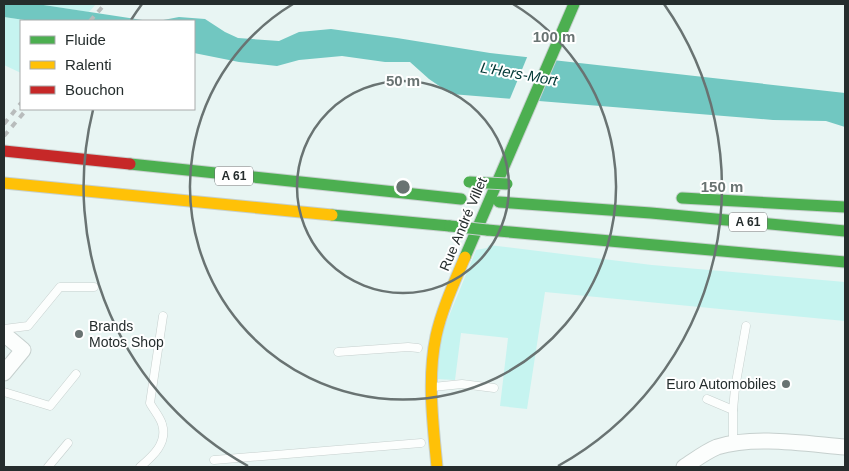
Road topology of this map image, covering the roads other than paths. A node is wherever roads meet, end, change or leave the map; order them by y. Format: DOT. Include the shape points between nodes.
graph roads {
  1 [pos="566,4"];
  2 [pos="574,4"];
  3 [pos="562,23"];
  4 [pos="6,151"];
  5 [pos="488,169"];
  6 [pos="392,180"];
  7 [pos="464,182"];
  8 [pos="4,183"];
  9 [pos="306,184"];
  10 [pos="512,185"];
  11 [pos="674,197"];
  12 [pos="472,199"];
  13 [pos="845,207"];
  14 [pos="466,220"];
  15 [pos="845,231"];
  16 [pos="463,244"];
  17 [pos="845,262"];
  18 [pos="94,287"];
  19 [pos="163,316"];
  20 [pos="746,326"];
  21 [pos="4,329"];
  22 [pos="4,334"];
  23 [pos="419,344"];
  24 [pos="338,352"];
  25 [pos="417,362"];
  26 [pos="4,373"];
  27 [pos="76,374"];
  28 [pos="431,387"];
  29 [pos="494,388"];
  30 [pos="4,392"];
  31 [pos="707,399"];
  32 [pos="733,410"];
  33 [pos="68,443"];
  34 [pos="421,443"];
  35 [pos="733,443"];
  36 [pos="845,446"];
  37 [pos="214,460"];
  38 [pos="48,467"];
  39 [pos="140,467"];
  40 [pos="430,467"];
  41 [pos="437,467"];
  42 [pos="684,467"];
  1 -- 3 [label="lane, Rue André Villet"];
  2 -- 3 [label="main road, Rue André Villet"];
  3 -- 16 [label="main road, Rue André Villet"];
  4 -- 9 [label="main road, A 61"];
  5 -- 12 [label="main road, Rue André Villet"];
  6 -- 9 [label="main road"];
  7 -- 10 [label="main road, bridge"];
  8 -- 17 [label="main road, A 61, bridge"];
  9 -- 12 [label="main road, A 61"];
  11 -- 13 [label="main road"];
  12 -- 15 [label="main road, A 61"];
  14 -- 16 [label="main road, Rue André Villet"];
  16 -- 28 [label="main road, Rue André Villet" via="437,324"];
  16 -- 40 [label="lane" via="437,304 426,348 424,382"];
  18 -- 21 [label="lane" via="60,287 28,326"];
  19 -- 39 [label="lane" via="150,403 162,424 162,441 155,454"];
  20 -- 32 [label="lane"];
  22 -- 26 [label="street" via="23,350"];
  23 -- 24 [label="lane"];
  23 -- 25 [label="main road"];
  27 -- 30 [label="lane" via="50,406"];
  28 -- 29 [label="lane" via="462,384"];
  28 -- 41 [label="main road, Rue André Villet"];
  31 -- 32 [label="lane"];
  32 -- 35 [label="lane"];
  33 -- 38 [label="lane"];
  34 -- 37 [label="lane"];
  35 -- 36 [label="street" via="762,441"];
  35 -- 42 [label="street" via="704,454"];
}
